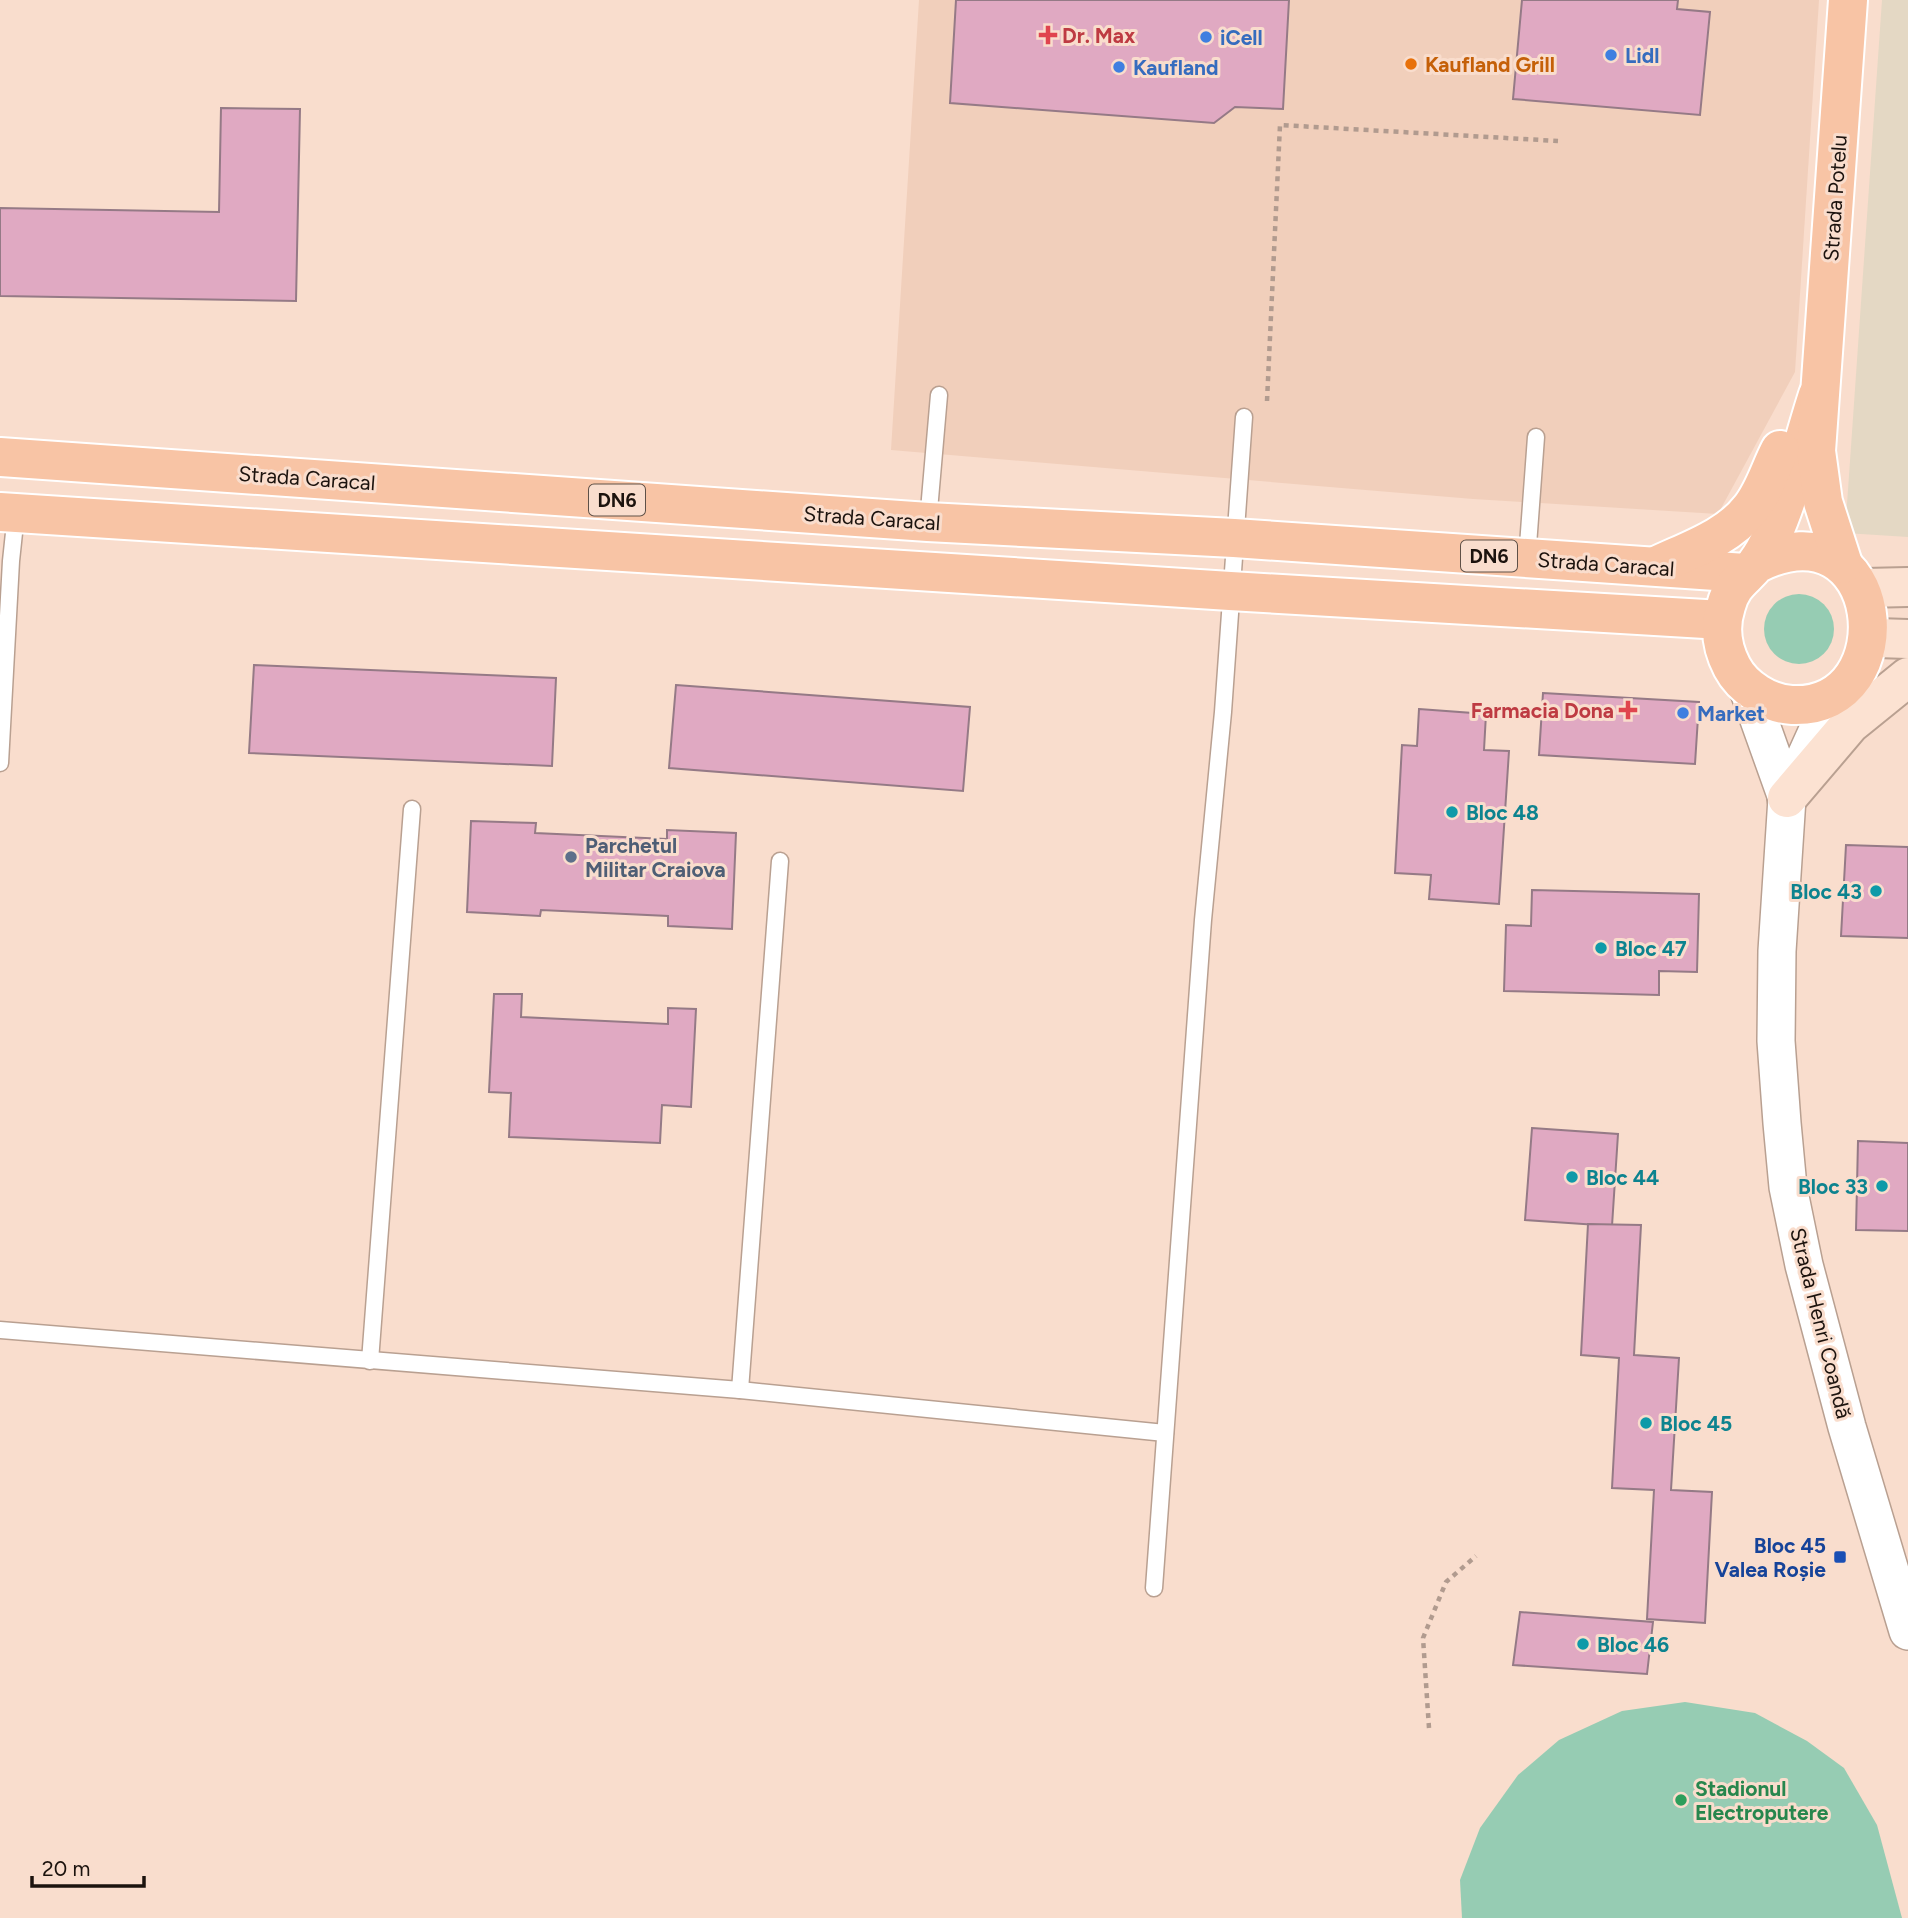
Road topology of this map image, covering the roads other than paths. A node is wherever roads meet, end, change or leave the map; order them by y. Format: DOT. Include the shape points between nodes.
graph roads {
  1 [pos="1848,0"];
  2 [pos="1819,382"];
  3 [pos="939,395"];
  4 [pos="1244,417"];
  5 [pos="1536,437"];
  6 [pos="0,457"];
  7 [pos="8,512"];
  8 [pos="928,522"];
  9 [pos="1234,538"];
  10 [pos="1527,559"];
  11 [pos="1653,567"];
  12 [pos="1750,569"];
  13 [pos="1854,576"];
  14 [pos="1908,587"];
  15 [pos="1230,591"];
  16 [pos="1722,620"];
  17 [pos="1892,639"];
  18 [pos="1908,677"];
  19 [pos="1747,686"];
  20 [pos="1832,699"];
  21 [pos="0,763"];
  22 [pos="1787,798"];
  23 [pos="412,809"];
  24 [pos="780,861"];
  25 [pos="0,1330"];
  26 [pos="370,1361"];
  27 [pos="740,1390"];
  28 [pos="1165,1433"];
  29 [pos="1154,1588"];
  30 [pos="1908,1631"];
  1 -- 2 [label="main road, Strada Potelu"];
  2 -- 11 [label="main road" via="1751,509 1720,535"];
  2 -- 12 [label="main road, Strada Potelu" via="1783,509"];
  2 -- 13 [label="main road, Strada Potelu" via="1816,451 1823,502"];
  3 -- 8 [label="lane"];
  4 -- 9 [label="lane"];
  5 -- 10 [label="lane"];
  6 -- 8 [label="main road, Strada Caracal / DN6"];
  7 -- 15 [label="main road"];
  7 -- 21 [label="lane" via="11,561"];
  8 -- 9 [label="main road, Strada Caracal / DN6"];
  9 -- 10 [label="main road, Strada Caracal / DN6"];
  9 -- 15 [label="lane"];
  10 -- 11 [label="main road, Strada Caracal / DN6"];
  11 -- 12 [label="main road, Strada Caracal / DN6"];
  12 -- 13 [label="main road, DN6" via="1772,556 1808,551 1826,556"];
  12 -- 16 [label="main road" via="1730,595"];
  13 -- 14 [label="main road, DN6"];
  13 -- 17 [label="main road"];
  15 -- 16 [label="main road"];
  15 -- 28 [label="lane"];
  16 -- 19 [label="main road" via="1727,656"];
  17 -- 20 [label="main road" via="1871,657 1848,689"];
  18 -- 22 [label="main road" via="1850,724"];
  19 -- 20 [label="main road" via="1766,699 1788,705"];
  19 -- 22 [label="street, Strada Henri Coandă"];
  20 -- 22 [label="street, Strada Henri Coandă"];
  22 -- 30 [label="street, Strada Henri Coandă" via="1776,1041 1788,1187 1847,1427"];
  23 -- 26 [label="lane"];
  24 -- 27 [label="lane"];
  25 -- 26 [label="lane"];
  26 -- 27 [label="lane"];
  27 -- 28 [label="lane"];
  28 -- 29 [label="lane"];
}
